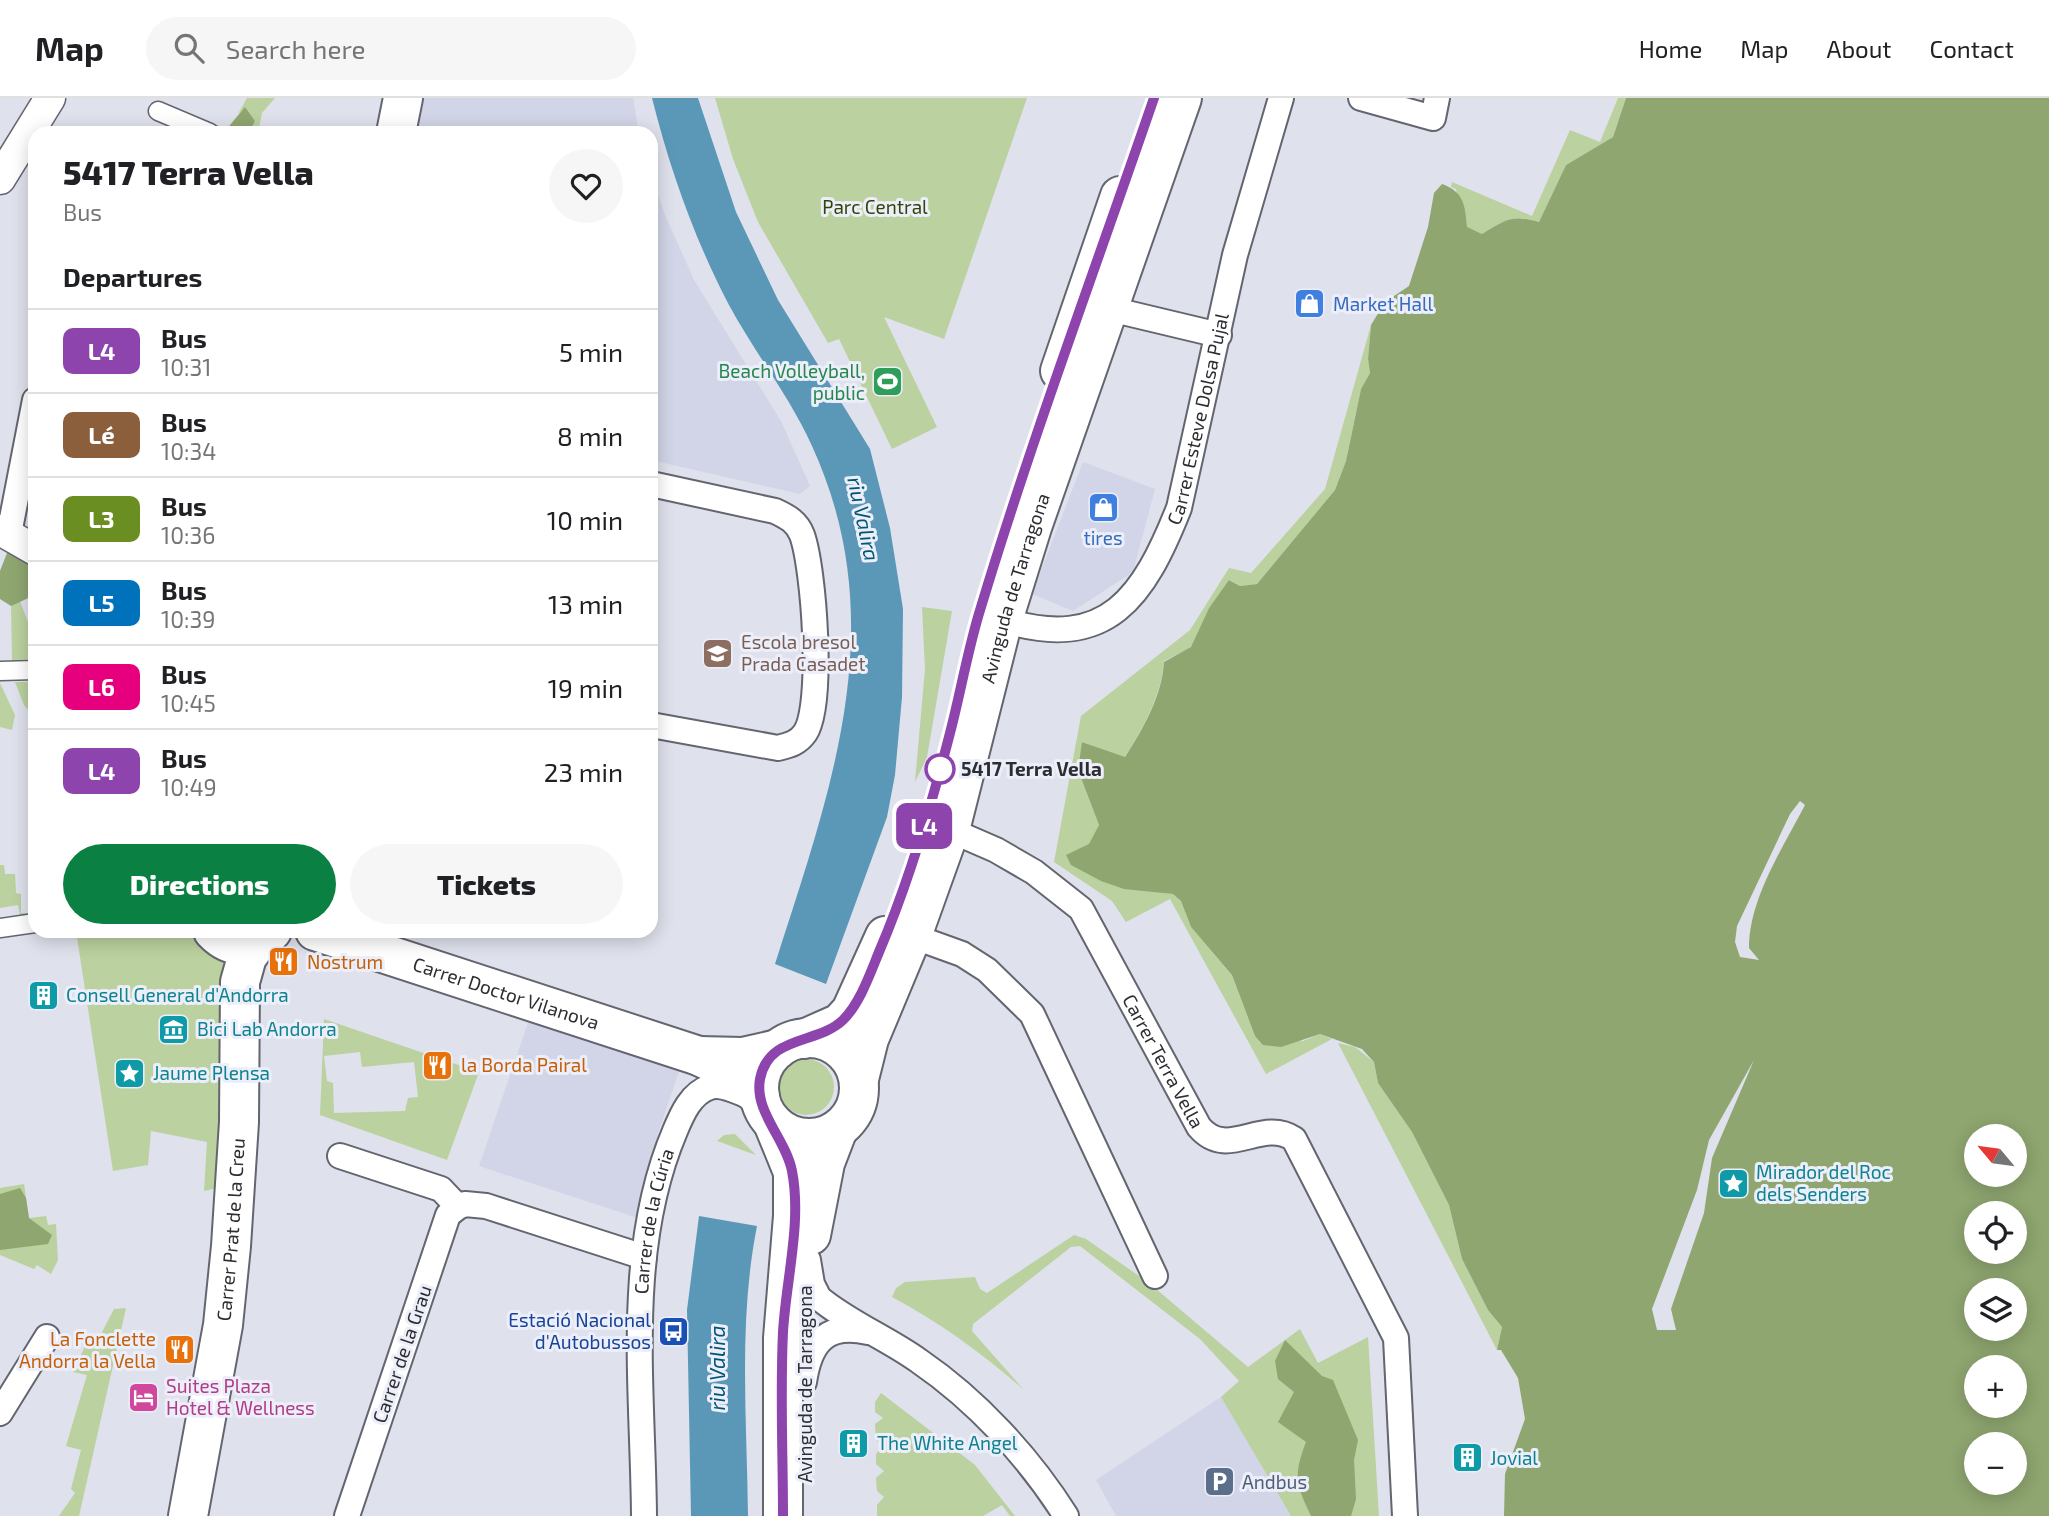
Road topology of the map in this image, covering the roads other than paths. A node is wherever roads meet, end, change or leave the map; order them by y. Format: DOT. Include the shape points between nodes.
graph roads {
  1 [pos="50,98"];
  2 [pos="403,98"];
  3 [pos="1154,98"];
  4 [pos="1182,98"];
  5 [pos="1281,98"];
  6 [pos="1361,98"];
  7 [pos="1435,108"];
  8 [pos="158,111"];
  9 [pos="33,126"];
  10 [pos="195,126"];
  11 [pos="397,126"];
  12 [pos="28,134"];
  13 [pos="0,179"];
  14 [pos="1110,309"];
  15 [pos="1219,335"];
  16 [pos="28,432"];
  17 [pos="658,486"];
  18 [pos="5,532"];
  19 [pos="28,547"];
  20 [pos="1003,620"];
  21 [pos="28,670"];
  22 [pos="0,671"];
  23 [pos="658,726"];
  24 [pos="950,830"];
  25 [pos="28,924"];
  26 [pos="0,928"];
  27 [pos="912,936"];
  28 [pos="219,938"];
  29 [pos="223,938"];
  30 [pos="260,938"];
  31 [pos="267,938"];
  32 [pos="337,938"];
  33 [pos="240,982"];
  34 [pos="791,1044"];
  35 [pos="699,1056"];
  36 [pos="859,1079"];
  37 [pos="766,1110"];
  38 [pos="838,1129"];
  39 [pos="340,1156"];
  40 [pos="454,1202"];
  41 [pos="644,1257"];
  42 [pos="807,1260"];
  43 [pos="1156,1276"];
  44 [pos="876,1334"];
  45 [pos="47,1337"];
  46 [pos="804,1382"];
  47 [pos="0,1413"];
  48 [pos="188,1516"];
  49 [pos="347,1516"];
  50 [pos="644,1516"];
  51 [pos="783,1516"];
  52 [pos="804,1516"];
  53 [pos="1066,1516"];
  54 [pos="1405,1516"];
  1 -- 9 [label="street"];
  2 -- 11 [label="main road"];
  3 -- 34 [label="main road, Avinguda de Tarragona" via="1002,538 923,829 884,940 851,1012 834,1027"];
  4 -- 14 [label="main road, Avinguda de Tarragona"];
  5 -- 15 [label="street, Carrer Esteve Dolsa Pujal" via="1235,255"];
  6 -- 7 [label="street"];
  8 -- 10 [label="street"];
  12 -- 13 [label="street"];
  14 -- 15 [label="street"];
  14 -- 20 [label="main road, Avinguda de Tarragona"];
  15 -- 20 [label="street, Carrer Esteve Dolsa Pujal" via="1180,509 1146,578 1123,606 1101,623 1029,628"];
  16 -- 18 [label="street"];
  17 -- 23 [label="street" via="775,511 792,519 810,570 816,681 807,731 795,744 778,748"];
  18 -- 19 [label="street"];
  20 -- 24 [label="main road, Avinguda de Tarragona"];
  21 -- 22 [label="street"];
  24 -- 27 [label="main road, Avinguda de Tarragona"];
  24 -- 54 [label="street, Carrer Terra Vella" via="1034,872 1081,909 1208,1138 1218,1142 1274,1131 1294,1139 1396,1338"];
  25 -- 26 [label="street"];
  27 -- 36 [label="main road, Avinguda de Tarragona" via="869,1039"];
  27 -- 43 [label="street" via="962,954 987,970 1032,1014"];
  28 -- 33 [label="main road"];
  29 -- 30 [label="main road" via="235,945"];
  31 -- 33 [label="main road, Carrer Prat de la Creu" via="247,957"];
  32 -- 35 [label="main road, Carrer Doctor Vilanova"];
  33 -- 48 [label="main road, Carrer Prat de la Creu" via="232,1246"];
  34 -- 35 [label="main road, Carrer Doctor Vilanova" via="743,1057"];
  34 -- 36 [label="main road" via="821,1039 843,1050"];
  34 -- 37 [label="main road" via="762,1071"];
  35 -- 37 [label="main road, Carrer Doctor Vilanova" via="720,1066"];
  36 -- 38 [label="main road" via="856,1107"];
  37 -- 38 [label="main road" via="791,1135 825,1136"];
  37 -- 41 [label="street, Carrer de la Cúria" via="723,1087 711,1086 695,1096 663,1158"];
  37 -- 51 [label="main road, Avinguda de Tarragona" via="793,1172 783,1338"];
  38 -- 42 [label="main road, Avinguda de Tarragona" via="817,1195"];
  39 -- 40 [label="street" via="441,1189"];
  40 -- 41 [label="street" via="486,1206"];
  40 -- 49 [label="street, Carrer de la Grau"];
  41 -- 50 [label="street, Carrer de la Cúria"];
  42 -- 44 [label="street" via="819,1298"];
  42 -- 46 [label="main road, Avinguda de Tarragona"];
  44 -- 46 [label="street" via="851,1328 822,1338 807,1362"];
  44 -- 53 [label="street" via="920,1361 979,1411 1035,1472"];
  45 -- 47 [label="street"];
  46 -- 52 [label="main road, Avinguda de Tarragona"];
}
